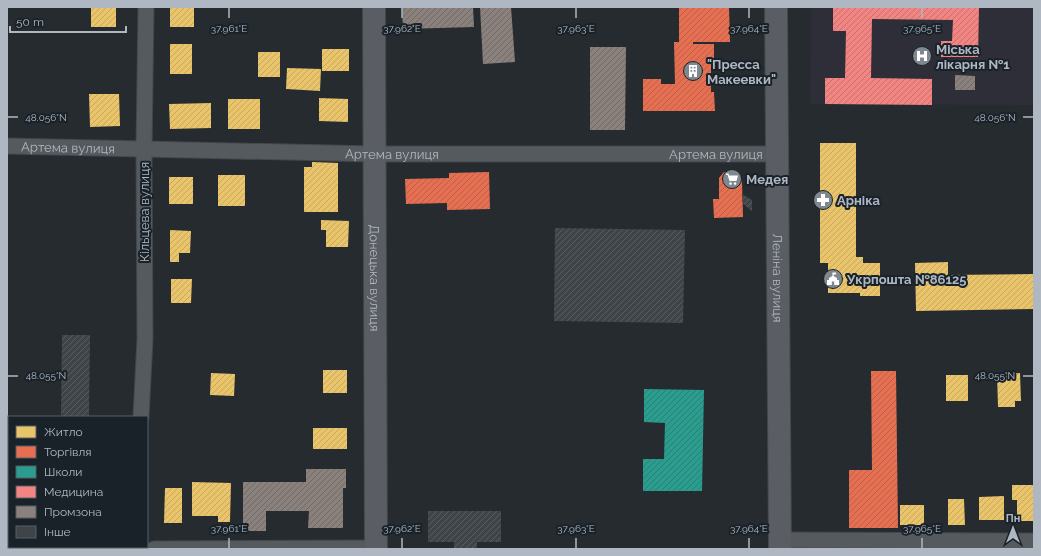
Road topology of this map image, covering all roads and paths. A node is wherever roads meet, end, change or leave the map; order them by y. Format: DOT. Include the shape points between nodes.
graph roads {
  1 [pos="146,7"];
  2 [pos="374,7"];
  3 [pos="776,7"];
  4 [pos="7,146"];
  5 [pos="144,150"];
  6 [pos="375,154"];
  7 [pos="777,154"];
  8 [pos="141,416"];
  9 [pos="1034,541"];
  10 [pos="780,544"];
  11 [pos="376,548"];
  12 [pos="154,549"];
  1 -- 5 [label="street, Кільцева вулиця"];
  2 -- 6 [label="street, Донецька вулиця"];
  3 -- 7 [label="street, Леніна вулиця"];
  4 -- 5 [label="street, Артема вулиця"];
  5 -- 6 [label="street, Артема вулиця"];
  5 -- 8 [label="street, Кільцева вулиця" via="145,339"];
  6 -- 7 [label="street, Артема вулиця"];
  6 -- 11 [label="street, Донецька вулиця"];
  7 -- 10 [label="street, Леніна вулиця"];
  9 -- 10 [label="street"];
  11 -- 12 [label="street"];
}
